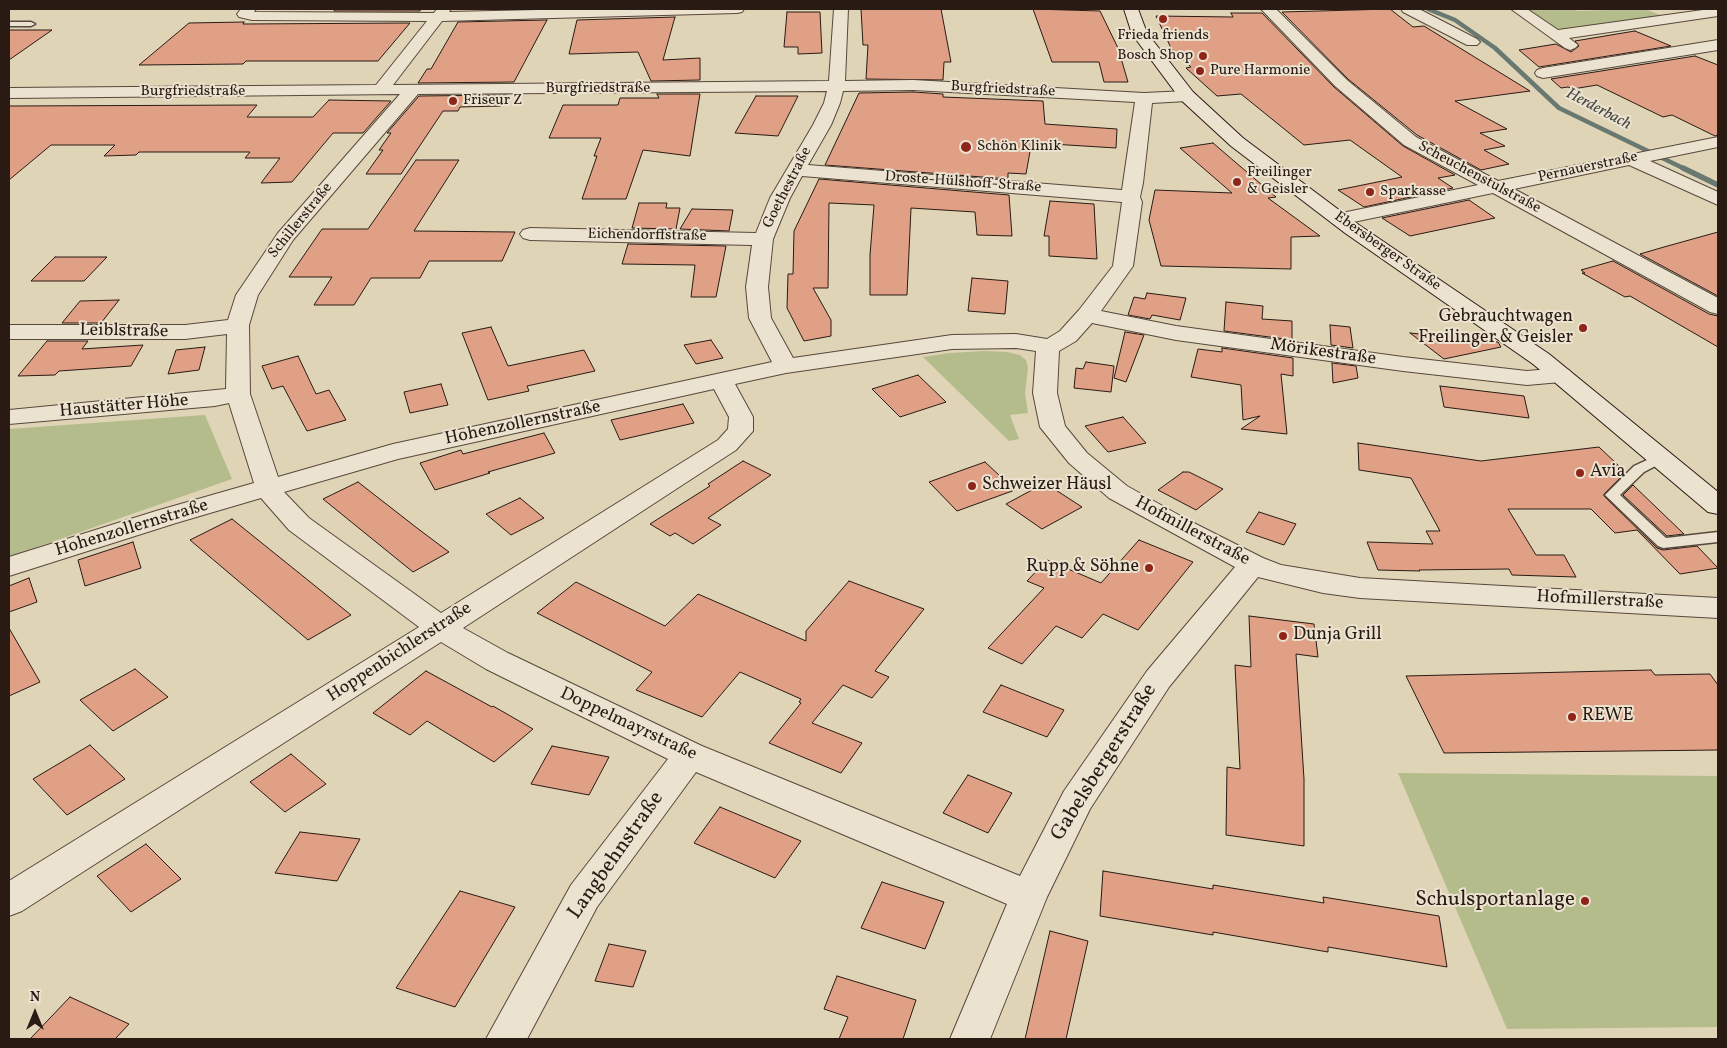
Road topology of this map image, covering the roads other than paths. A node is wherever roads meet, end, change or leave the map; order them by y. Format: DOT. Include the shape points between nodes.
graph roads {
  1 [pos="250,9"];
  2 [pos="737,9"];
  3 [pos="841,9"];
  4 [pos="1132,9"];
  5 [pos="1268,9"];
  6 [pos="1408,9"];
  7 [pos="1518,9"];
  8 [pos="1660,9"];
  9 [pos="1718,12"];
  10 [pos="440,13"];
  11 [pos="1682,17"];
  12 [pos="9,24"];
  13 [pos="32,24"];
  14 [pos="1710,29"];
  15 [pos="1556,35"];
  16 [pos="1472,42"];
  17 [pos="1718,45"];
  18 [pos="1598,65"];
  19 [pos="1543,73"];
  20 [pos="836,86"];
  21 [pos="380,91"];
  22 [pos="412,91"];
  23 [pos="9,93"];
  24 [pos="1187,96"];
  25 [pos="1144,98"];
  26 [pos="1718,142"];
  27 [pos="1635,158"];
  28 [pos="795,170"];
  29 [pos="1495,187"];
  30 [pos="1130,198"];
  31 [pos="1718,199"];
  32 [pos="1339,219"];
  33 [pos="530,234"];
  34 [pos="763,239"];
  35 [pos="1718,307"];
  36 [pos="1087,315"];
  37 [pos="238,325"];
  38 [pos="9,332"];
  39 [pos="1048,348"];
  40 [pos="786,366"];
  41 [pos="1561,376"];
  42 [pos="721,380"];
  43 [pos="238,394"];
  44 [pos="9,417"];
  45 [pos="1660,458"];
  46 [pos="268,488"];
  47 [pos="1718,506"];
  48 [pos="1718,537"];
  49 [pos="1254,565"];
  50 [pos="9,567"];
  51 [pos="1718,608"];
  52 [pos="440,628"];
  53 [pos="690,755"];
  54 [pos="1028,897"];
  55 [pos="9,900"];
  56 [pos="506,1039"];
  57 [pos="970,1039"];
  1 -- 10 [label="street" via="244,14"];
  2 -- 10 [label="street"];
  3 -- 20 [label="street, Goethestraße"];
  4 -- 24 [label="street, Ebersberger Straße" via="1140,34"];
  5 -- 29 [label="street, Scheuchenstulstraße" via="1341,83 1410,141"];
  6 -- 16 [label="street"];
  7 -- 15 [label="street"];
  8 -- 11 [label="street"];
  9 -- 11 [label="street"];
  10 -- 21 [label="street"];
  11 -- 14 [label="street"];
  11 -- 15 [label="street"];
  12 -- 13 [label="lane"];
  15 -- 18 [label="street"];
  17 -- 18 [label="street"];
  18 -- 19 [label="street"];
  20 -- 22 [label="street, Burgfriedstraße"];
  20 -- 25 [label="street, Burgfriedstraße" via="913,85"];
  20 -- 28 [label="street, Goethestraße" via="822,125"];
  21 -- 22 [label="street, Burgfriedstraße"];
  21 -- 23 [label="street, Burgfriedstraße"];
  22 -- 37 [label="street, Schillerstraße" via="285,237 247,295"];
  24 -- 25 [label="street, Burgfriedstraße"];
  24 -- 32 [label="street, Ebersberger Straße" via="1237,142"];
  25 -- 30 [label="street"];
  26 -- 27 [label="street, Pernauerstraße"];
  27 -- 29 [label="street, Pernauerstraße"];
  27 -- 31 [label="street"];
  28 -- 30 [label="street, Droste-Hülshoff-Straße"];
  28 -- 34 [label="street, Goethestraße"];
  29 -- 32 [label="street, Pernauerstraße"];
  29 -- 35 [label="street, Scheuchenstulstraße"];
  30 -- 36 [label="street" via="1123,266"];
  32 -- 41 [label="street, Ebersberger Straße"];
  33 -- 34 [label="street, Eichendorffstraße"];
  34 -- 40 [label="street, Goethestraße" via="757,287 760,318"];
  36 -- 39 [label="street" via="1068,336"];
  36 -- 41 [label="street, Mörikestraße" via="1176,332 1404,364 1527,378"];
  37 -- 38 [label="street, Leiblstraße" via="185,332"];
  37 -- 43 [label="street, Schillerstraße"];
  39 -- 40 [label="street, Hohenzollernstraße" via="1038,343 1016,341 952,342"];
  39 -- 49 [label="street, Hofmillerstraße" via="1045,393 1053,427 1078,458 1118,492"];
  40 -- 42 [label="street, Hohenzollernstraße"];
  41 -- 45 [label="street, Ebersberger Straße"];
  42 -- 46 [label="street, Hohenzollernstraße" via="393,452"];
  42 -- 52 [label="street, Hoppenbichlerstraße" via="741,418 740,431 727,445"];
  43 -- 44 [label="street, Haustätter Höhe" via="215,399"];
  43 -- 46 [label="street, Schillerstraße"];
  45 -- 47 [label="street, Ebersberger Straße"];
  45 -- 48 [label="lane" via="1640,469 1612,495 1663,543"];
  46 -- 50 [label="street, Hohenzollernstraße" via="166,516"];
  46 -- 52 [label="street, Doppelmayrstraße" via="299,524"];
  49 -- 51 [label="street, Hofmillerstraße" via="1275,573 1360,588"];
  49 -- 54 [label="street, Gabelsbergerstraße" via="1158,679 1131,718 1076,801"];
  52 -- 53 [label="street, Doppelmayrstraße" via="497,661"];
  52 -- 55 [label="street, Hoppenbichlerstraße"];
  53 -- 54 [label="street, Doppelmayrstraße"];
  53 -- 56 [label="street, Langbehnstraße" via="584,896"];
  54 -- 57 [label="street, Gabelsbergerstraße"];
}
